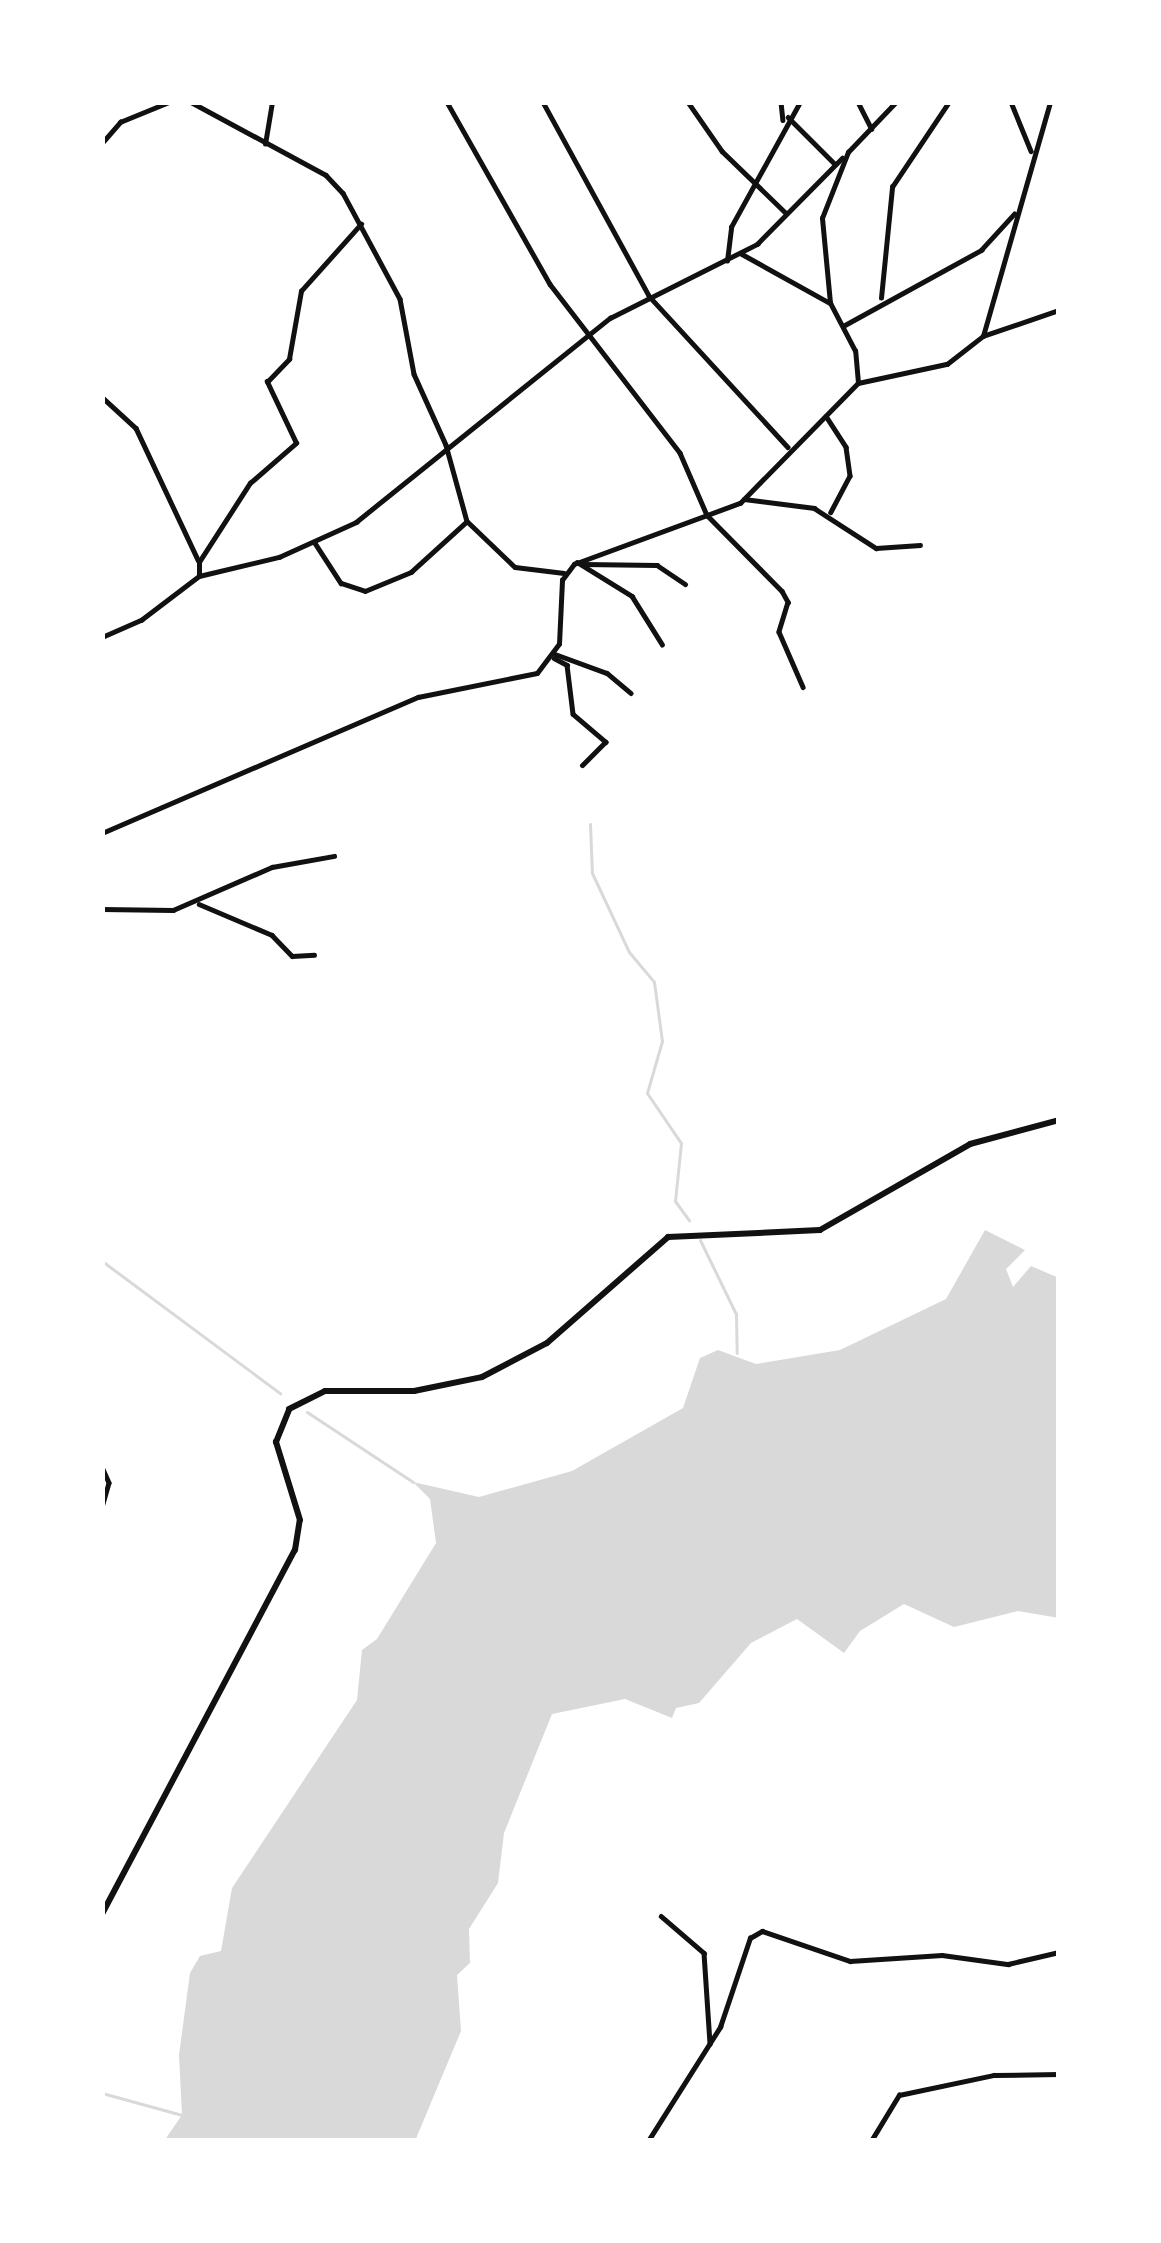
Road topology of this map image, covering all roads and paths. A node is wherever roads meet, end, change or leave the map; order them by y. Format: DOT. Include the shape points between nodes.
graph roads {
  1 [pos="169,102"];
  2 [pos="191,102"];
  3 [pos="272,102"];
  4 [pos="447,102"];
  5 [pos="543,102"];
  6 [pos="688,102"];
  7 [pos="781,102"];
  8 [pos="800,102"];
  9 [pos="858,102"];
  10 [pos="896,102"];
  11 [pos="949,102"];
  12 [pos="1011,102"];
  13 [pos="1050,102"];
  14 [pos="786,120"];
  15 [pos="872,129"];
  16 [pos="102,143"];
  17 [pos="265,144"];
  18 [pos="1031,151"];
  19 [pos="848,152"];
  20 [pos="835,164"];
  21 [pos="757,181"];
  22 [pos="1017,209"];
  23 [pos="786,212"];
  24 [pos="362,224"];
  25 [pos="742,254"];
  26 [pos="727,261"];
  27 [pos="649,296"];
  28 [pos="881,298"];
  29 [pos="830,303"];
  30 [pos="1059,310"];
  31 [pos="843,326"];
  32 [pos="586,336"];
  33 [pos="983,336"];
  34 [pos="858,382"];
  35 [pos="102,397"];
  36 [pos="826,416"];
  37 [pos="446,446"];
  38 [pos="788,447"];
  39 [pos="744,499"];
  40 [pos="830,514"];
  41 [pos="707,515"];
  42 [pos="467,521"];
  43 [pos="315,543"];
  44 [pos="920,545"];
  45 [pos="199,562"];
  46 [pos="577,563"];
  47 [pos="564,573"];
  48 [pos="199,576"];
  49 [pos="685,584"];
  50 [pos="102,637"];
  51 [pos="662,644"];
  52 [pos="555,656"];
  53 [pos="803,687"];
  54 [pos="631,693"];
  55 [pos="583,765"];
  56 [pos="102,833"];
  57 [pos="334,856"];
  58 [pos="200,904"];
  59 [pos="102,908"];
  60 [pos="314,955"];
  61 [pos="1059,1120"];
  62 [pos="102,1467"];
  63 [pos="102,1508"];
  64 [pos="102,1914"];
  65 [pos="661,1916"];
  66 [pos="1059,1952"];
  67 [pos="710,2044"];
  68 [pos="1059,2074"];
  69 [pos="648,2141"];
  70 [pos="871,2141"];
  1 -- 16 [label="street" via="120,122"];
  2 -- 17 [label="street"];
  3 -- 17 [label="street"];
  4 -- 32 [label="street"];
  5 -- 27 [label="street"];
  6 -- 21 [label="street" via="722,152"];
  7 -- 14 [label="street"];
  8 -- 14 [label="street"];
  9 -- 15 [label="street"];
  10 -- 15 [label="street"];
  11 -- 28 [label="street" via="892,187"];
  12 -- 18 [label="street"];
  13 -- 18 [label="street"];
  14 -- 20 [label="street"];
  14 -- 21 [label="street"];
  15 -- 19 [label="street"];
  17 -- 24 [label="street" via="326,175"];
  18 -- 22 [label="street"];
  19 -- 20 [label="street"];
  19 -- 29 [label="street" via="822,218"];
  20 -- 23 [label="street"];
  21 -- 23 [label="street"];
  21 -- 26 [label="street" via="731,227"];
  22 -- 28 [label="street" via="981,250"];
  22 -- 33 [label="street"];
  23 -- 25 [label="street"];
  24 -- 37 [label="street" via="400,298 413,374"];
  24 -- 45 [label="street" via="301,290 289,358 267,382 296,443 250,483"];
  25 -- 26 [label="street"];
  25 -- 29 [label="street"];
  26 -- 27 [label="street"];
  27 -- 32 [label="street"];
  27 -- 38 [label="street"];
  28 -- 31 [label="street"];
  29 -- 31 [label="street"];
  30 -- 33 [label="street"];
  31 -- 34 [label="street"];
  32 -- 37 [label="street"];
  32 -- 41 [label="street" via="680,453"];
  33 -- 34 [label="street" via="946,364"];
  34 -- 36 [label="street"];
  35 -- 45 [label="street" via="136,428"];
  36 -- 38 [label="street"];
  36 -- 40 [label="street" via="846,447 850,476"];
  37 -- 42 [label="street"];
  37 -- 43 [label="street" via="380,505"];
  38 -- 39 [label="street"];
  39 -- 40 [label="street"];
  39 -- 41 [label="street"];
  40 -- 44 [label="street" via="876,548"];
  41 -- 46 [label="street"];
  41 -- 53 [label="street" via="782,591 788,602 779,632"];
  42 -- 43 [label="street" via="411,572 365,591 341,583"];
  42 -- 47 [label="street" via="515,567"];
  43 -- 48 [label="street"];
  45 -- 48 [label="street"];
  46 -- 47 [label="street"];
  46 -- 49 [label="street" via="657,565"];
  46 -- 51 [label="street" via="632,596"];
  47 -- 52 [label="street"];
  48 -- 50 [label="street" via="141,620"];
  52 -- 54 [label="street" via="607,673"];
  52 -- 55 [label="street" via="568,665 573,714 606,742"];
  52 -- 56 [label="street" via="517,681 418,697"];
  57 -- 58 [label="street" via="272,867"];
  58 -- 59 [label="street" via="142,913"];
  58 -- 60 [label="street" via="272,935 292,956"];
  61 -- 64 [label="street" via="970,1144 820,1230 668,1238 547,1342 482,1377 302,1398 280,1421 276,1442 300,1520 296,1550"];
  62 -- 63 [label="street" via="109,1492"];
  65 -- 67 [label="street" via="704,1954"];
  66 -- 67 [label="street" via="1008,1964 942,1954 850,1961 762,1930 750,1938"];
  67 -- 69 [label="street"];
  68 -- 70 [label="street" via="994,2075 899,2095"];
}
